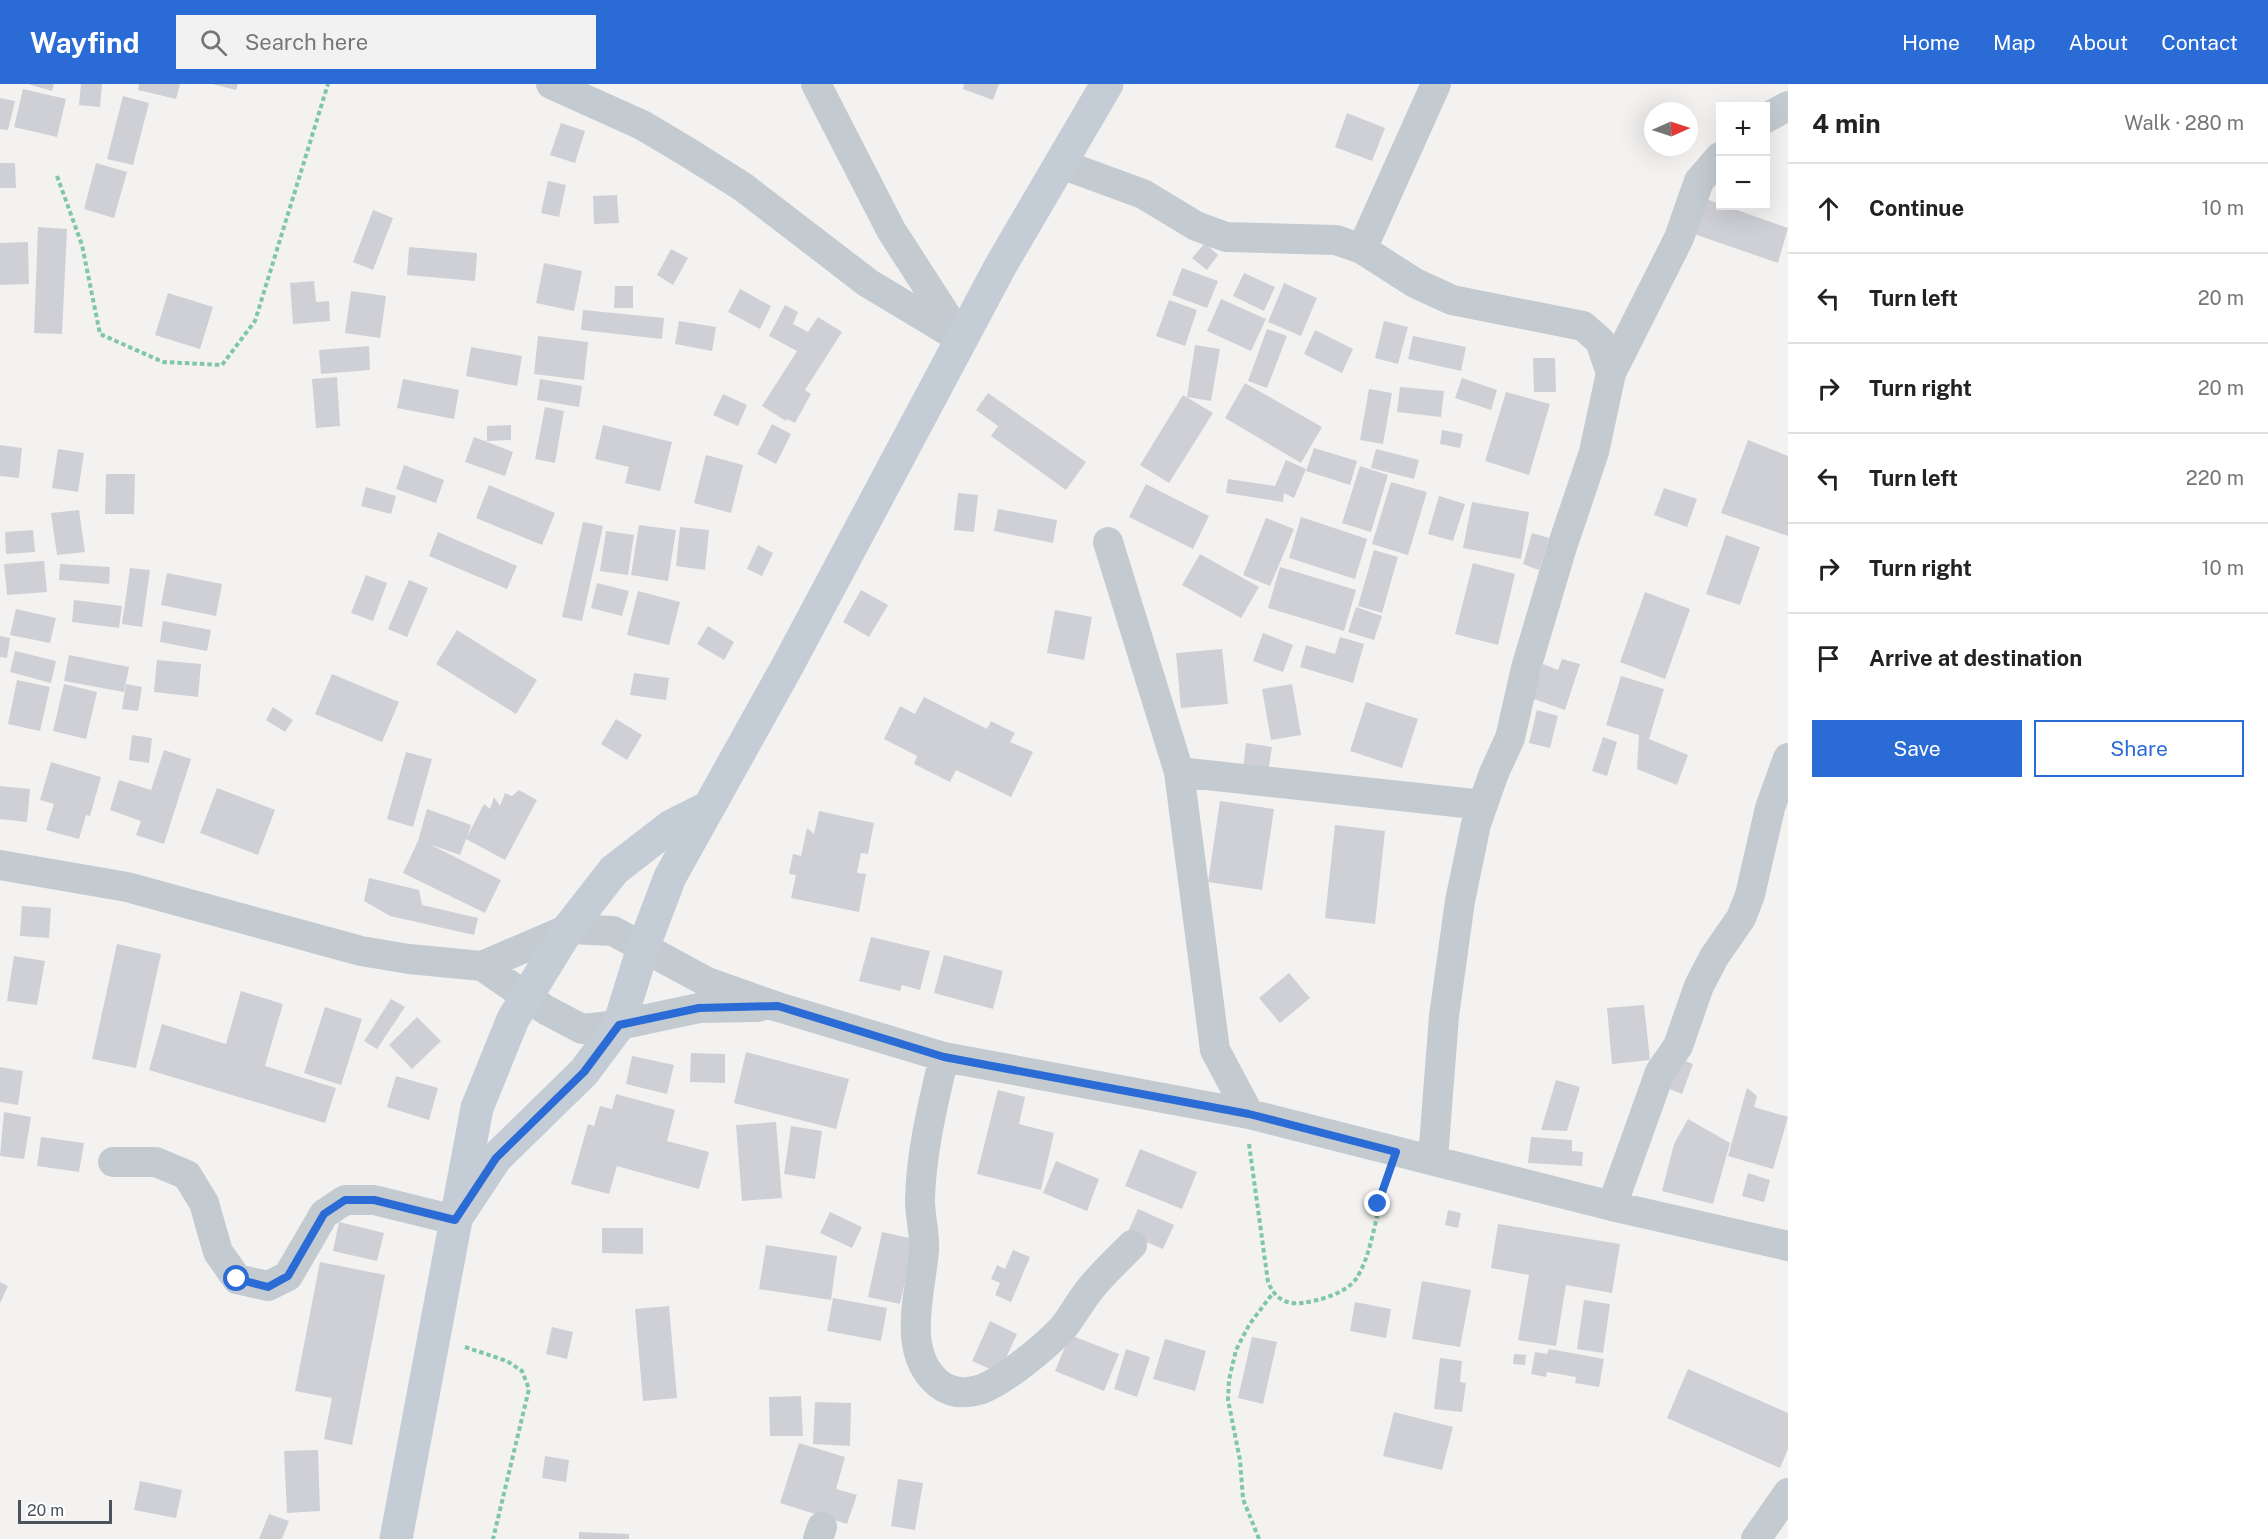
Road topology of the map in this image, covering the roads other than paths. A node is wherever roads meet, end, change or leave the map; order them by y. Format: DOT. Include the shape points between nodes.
graph roads {
  1 [pos="551,84"];
  2 [pos="816,84"];
  3 [pos="1107,84"];
  4 [pos="1436,84"];
  5 [pos="1788,106"];
  6 [pos="1770,116"];
  7 [pos="1716,162"];
  8 [pos="1061,164"];
  9 [pos="1362,249"];
  10 [pos="961,339"];
  11 [pos="1611,373"];
  12 [pos="1108,542"];
  13 [pos="1788,758"];
  14 [pos="1179,772"];
  15 [pos="1483,805"];
  16 [pos="709,807"];
  17 [pos="1779,811"];
  18 [pos="0,866"];
  19 [pos="568,929"];
  20 [pos="643,948"];
  21 [pos="482,966"];
  22 [pos="527,997"];
  23 [pos="778,1006"];
  24 [pos="619,1025"];
  25 [pos="944,1057"];
  26 [pos="1249,1114"];
  27 [pos="1433,1159"];
  28 [pos="113,1162"];
  29 [pos="1612,1206"];
  30 [pos="455,1220"];
  31 [pos="1132,1245"];
  32 [pos="1788,1245"];
  33 [pos="1788,1493"];
  34 [pos="396,1539"];
  35 [pos="1756,1539"];
  1 -- 10 [label="street" via="642,125 689,153 743,187 868,283"];
  2 -- 10 [label="street" via="891,230"];
  3 -- 8 [label="main road"];
  4 -- 9 [label="street"];
  5 -- 6 [label="street"];
  7 -- 11 [label="street" via="1699,181 1679,238"];
  8 -- 9 [label="street" via="1143,194 1196,226 1226,237 1336,240"];
  8 -- 10 [label="main road"];
  9 -- 11 [label="street" via="1415,283 1452,300 1583,326 1600,341"];
  10 -- 16 [label="main road"];
  11 -- 15 [label="street" via="1594,452 1526,668 1510,738"];
  12 -- 14 [label="street"];
  13 -- 17 [label="street"];
  14 -- 15 [label="street"];
  14 -- 26 [label="street" via="1215,1050"];
  15 -- 27 [label="street" via="1460,902 1444,1016"];
  16 -- 19 [label="main road" via="671,826 614,870"];
  16 -- 20 [label="main road" via="670,877"];
  17 -- 29 [label="street" via="1741,918 1714,957 1699,986 1678,1046 1660,1072"];
  18 -- 21 [label="street" via="127,887 361,951"];
  19 -- 20 [label="street" via="613,931"];
  19 -- 21 [label="street"];
  19 -- 22 [label="main road"];
  20 -- 23 [label="street" via="707,982"];
  20 -- 24 [label="main road"];
  21 -- 22 [label="street"];
  22 -- 24 [label="street" via="582,1029"];
  22 -- 30 [label="main road" via="513,1019 477,1108"];
  23 -- 24 [label="street" via="699,1008"];
  23 -- 25 [label="street"];
  24 -- 30 [label="main road" via="584,1072 496,1158"];
  25 -- 26 [label="street"];
  25 -- 31 [label="street" via="927,1126 920,1201 924,1252 916,1317 917,1346 923,1365 936,1381 948,1390 963,1393 983,1389 1015,1368 1061,1329 1092,1287"];
  26 -- 27 [label="street"];
  27 -- 29 [label="street"];
  28 -- 30 [label="street" via="156,1162 186,1175 204,1203 218,1252 237,1279 268,1287 288,1276 324,1214 345,1200 374,1200"];
  29 -- 32 [label="street"];
  30 -- 34 [label="main road"];
  33 -- 35 [label="street"];
}
